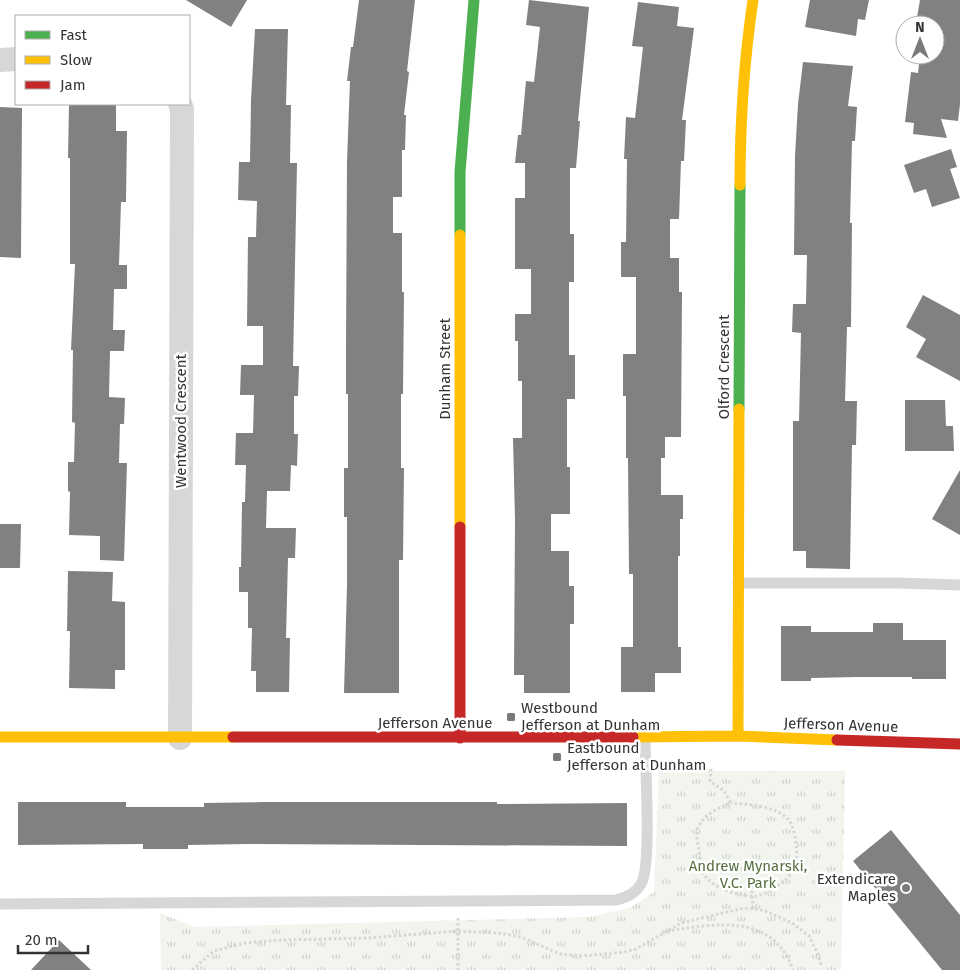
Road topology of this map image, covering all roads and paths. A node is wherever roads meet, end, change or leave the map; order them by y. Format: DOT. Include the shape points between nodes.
graph roads {
  1 [pos="474,0"];
  2 [pos="753,0"];
  3 [pos="0,60"];
  4 [pos="15,60"];
  5 [pos="180,105"];
  6 [pos="738,583"];
  7 [pos="960,585"];
  8 [pos="738,736"];
  9 [pos="0,737"];
  10 [pos="645,737"];
  11 [pos="180,738"];
  12 [pos="460,738"];
  13 [pos="960,744"];
  14 [pos="711,768"];
  15 [pos="731,803"];
  16 [pos="752,886"];
  17 [pos="753,896"];
  18 [pos="458,902"];
  19 [pos="0,904"];
  20 [pos="753,909"];
  21 [pos="458,931"];
  22 [pos="664,931"];
  23 [pos="821,965"];
  24 [pos="192,970"];
  25 [pos="458,970"];
  26 [pos="792,970"];
  1 -- 12 [label="street, Dunham Street" via="460,172"];
  2 -- 6 [label="street, Olford Crescent" via="740,143"];
  3 -- 4 [label="street"];
  5 -- 11 [label="street, Wentwood Crescent"];
  6 -- 7 [label="lane"];
  6 -- 8 [label="street, Olford Crescent"];
  8 -- 10 [label="street, Jefferson Avenue"];
  8 -- 13 [label="street, Jefferson Avenue"];
  9 -- 11 [label="street, Jefferson Avenue"];
  10 -- 12 [label="street, Jefferson Avenue"];
  10 -- 18 [label="lane" via="647,861 642,883 630,896 616,900"];
  11 -- 12 [label="street, Jefferson Avenue"];
  14 -- 15 [label="path" via="710,781 724,791"];
  15 -- 17 [label="path" via="717,808 698,828 704,876 713,885"];
  15 -- 17 [label="path" via="771,809 786,817 793,827 798,849 789,877 774,889"];
  16 -- 17 [label="path"];
  17 -- 20 [label="path"];
  18 -- 19 [label="lane"];
  18 -- 21 [label="path"];
  20 -- 22 [label="path" via="694,919"];
  20 -- 23 [label="path" via="792,923 809,936"];
  21 -- 22 [label="path" via="520,937 560,954 583,956 636,949"];
  21 -- 24 [label="path" via="245,944 214,951"];
  21 -- 25 [label="path"];
  22 -- 26 [label="path" via="723,924 747,926 767,935 780,948"];
}
